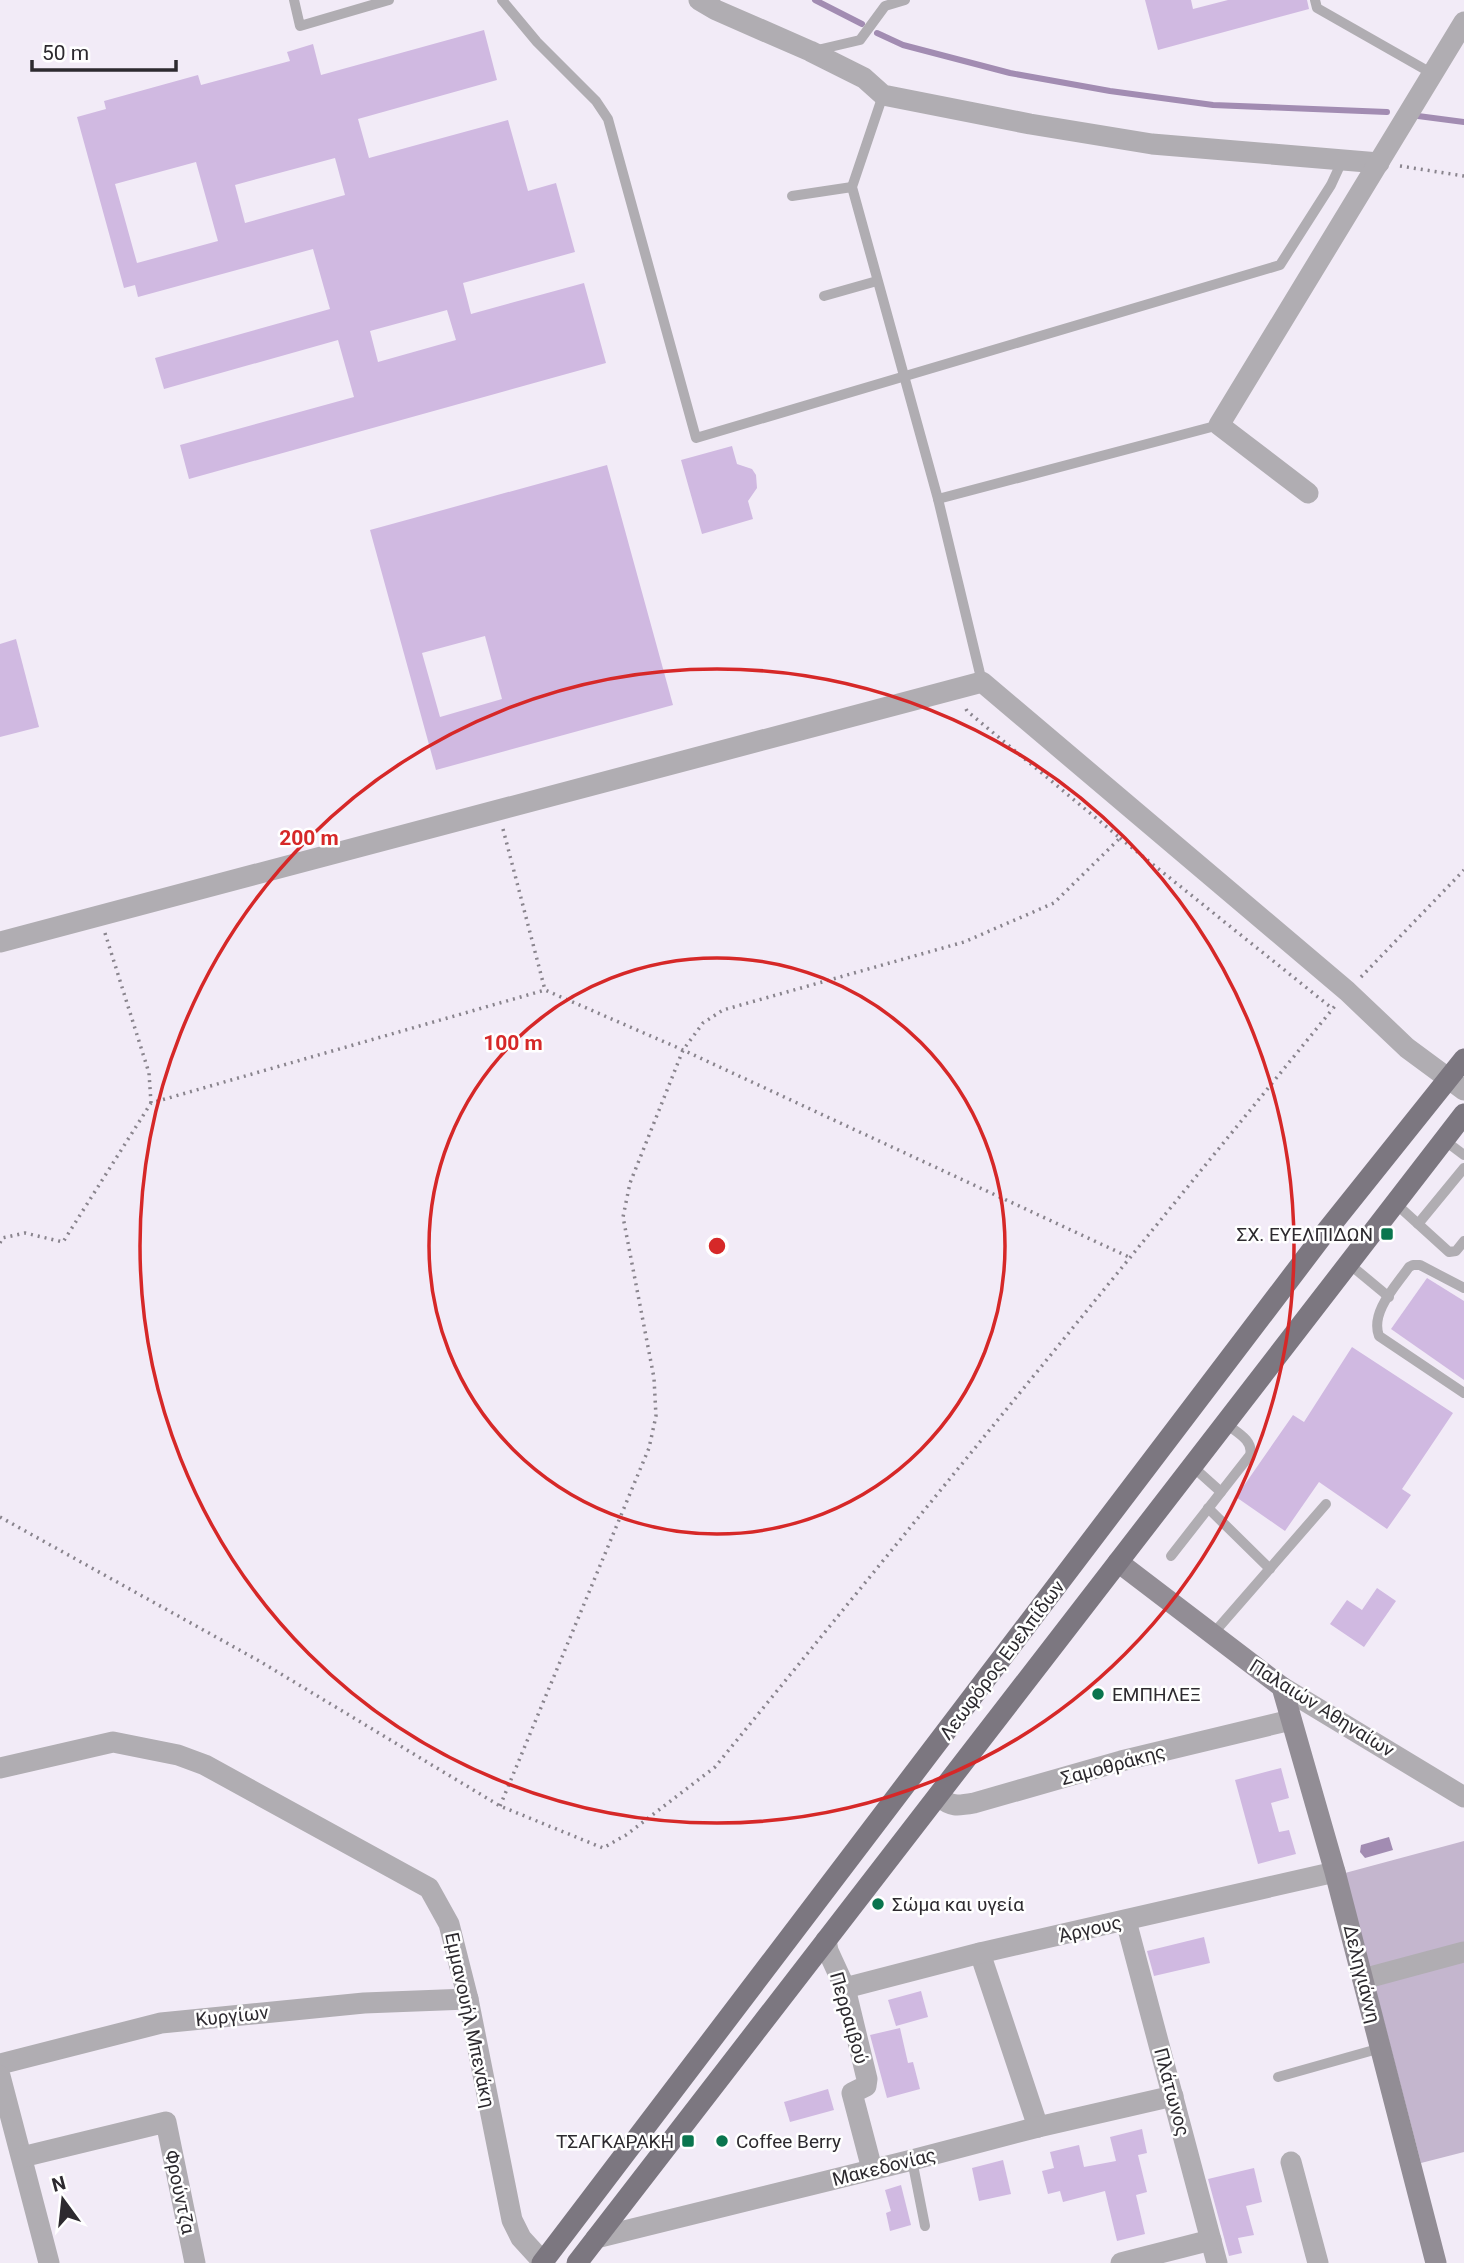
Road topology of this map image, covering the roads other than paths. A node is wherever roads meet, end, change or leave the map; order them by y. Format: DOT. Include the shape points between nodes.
graph roads {
  1 [pos="294,0"];
  2 [pos="389,0"];
  3 [pos="502,0"];
  4 [pos="699,0"];
  5 [pos="905,0"];
  6 [pos="1315,0"];
  7 [pos="1464,22"];
  8 [pos="810,51"];
  9 [pos="1433,74"];
  10 [pos="883,95"];
  11 [pos="1343,159"];
  12 [pos="1379,163"];
  13 [pos="852,187"];
  14 [pos="792,196"];
  15 [pos="877,281"];
  16 [pos="824,296"];
  17 [pos="903,377"];
  18 [pos="1219,425"];
  19 [pos="1308,493"];
  20 [pos="938,499"];
  21 [pos="982,682"];
  22 [pos="0,942"];
  23 [pos="1464,1059"];
  24 [pos="1456,1084"];
  25 [pos="1464,1114"];
  26 [pos="1444,1140"];
  27 [pos="1464,1154"];
  28 [pos="1464,1168"];
  29 [pos="1395,1203"];
  30 [pos="1418,1224"];
  31 [pos="1464,1241"];
  32 [pos="1348,1263"];
  33 [pos="1464,1289"];
  34 [pos="1389,1297"];
  35 [pos="1464,1393"];
  36 [pos="1226,1423"];
  37 [pos="1192,1466"];
  38 [pos="1221,1492"];
  39 [pos="1326,1504"];
  40 [pos="1208,1508"];
  41 [pos="1171,1556"];
  42 [pos="1118,1562"];
  43 [pos="1270,1569"];
  44 [pos="1212,1635"];
  45 [pos="1282,1687"];
  46 [pos="1291,1720"];
  47 [pos="0,1768"];
  48 [pos="938,1796"];
  49 [pos="1464,1797"];
  50 [pos="1335,1872"];
  51 [pos="1126,1921"];
  52 [pos="826,1940"];
  53 [pos="1464,1952"];
  54 [pos="980,1953"];
  55 [pos="1363,1979"];
  56 [pos="845,1988"];
  57 [pos="468,1999"];
  58 [pos="1381,2049"];
  59 [pos="0,2064"];
  60 [pos="0,2076"];
  61 [pos="1278,2077"];
  62 [pos="1173,2096"];
  63 [pos="1038,2127"];
  64 [pos="22,2157"];
  65 [pos="912,2160"];
  66 [pos="1292,2162"];
  67 [pos="872,2169"];
  68 [pos="925,2226"];
  69 [pos="596,2238"];
  70 [pos="1211,2241"];
  71 [pos="542,2262"];
  72 [pos="49,2263"];
  73 [pos="195,2263"];
  74 [pos="577,2263"];
  75 [pos="1121,2263"];
  76 [pos="1217,2263"];
  77 [pos="1318,2263"];
  78 [pos="1436,2263"];
  1 -- 2 [label="lane" via="300,26"];
  3 -- 17 [label="lane" via="608,119 696,438"];
  4 -- 8 [label="street"];
  5 -- 8 [label="lane" via="885,6 860,40"];
  6 -- 9 [label="lane" via="1317,8"];
  7 -- 9 [label="street"];
  8 -- 10 [label="street" via="864,78"];
  9 -- 12 [label="street"];
  10 -- 11 [label="street" via="1152,144"];
  10 -- 13 [label="lane"];
  11 -- 12 [label="street"];
  11 -- 17 [label="lane" via="1280,265"];
  12 -- 18 [label="street"];
  13 -- 14 [label="lane"];
  13 -- 15 [label="lane"];
  15 -- 16 [label="lane"];
  15 -- 17 [label="lane"];
  17 -- 20 [label="lane"];
  18 -- 19 [label="street"];
  18 -- 20 [label="lane"];
  20 -- 21 [label="lane"];
  21 -- 22 [label="street"];
  21 -- 24 [label="street" via="1347,991 1407,1048"];
  23 -- 24 [label="main road, Λεωφόρος Ευελπίδων"];
  24 -- 71 [label="main road, Λεωφόρος Ευελπίδων" via="1324,1234"];
  25 -- 26 [label="main road, Λεωφόρος Ευελπίδων"];
  26 -- 27 [label="lane"];
  26 -- 29 [label="main road, Λεωφόρος Ευελπίδων"];
  28 -- 30 [label="lane"];
  29 -- 30 [label="lane"];
  29 -- 32 [label="main road, Λεωφόρος Ευελπίδων"];
  30 -- 31 [label="lane" via="1449,1252"];
  32 -- 34 [label="lane"];
  32 -- 36 [label="main road, Λεωφόρος Ευελπίδων"];
  33 -- 34 [label="lane" via="1413,1265"];
  34 -- 35 [label="lane" via="1377,1317 1378,1336"];
  36 -- 37 [label="main road, Λεωφόρος Ευελπίδων"];
  36 -- 38 [label="lane" via="1252,1448"];
  37 -- 38 [label="lane"];
  37 -- 42 [label="main road, Λεωφόρος Ευελπίδων"];
  38 -- 40 [label="lane"];
  39 -- 43 [label="lane"];
  40 -- 41 [label="lane"];
  40 -- 43 [label="lane"];
  42 -- 44 [label="street, Παλαιών Αθηναίων"];
  42 -- 48 [label="main road, Λεωφόρος Ευελπίδων"];
  43 -- 44 [label="lane"];
  44 -- 45 [label="street, Παλαιών Αθηναίων"];
  45 -- 46 [label="street, Δεληγιάννη"];
  45 -- 49 [label="street, Παλαιών Αθηναίων"];
  46 -- 48 [label="street, Σαμοθράκης" via="974,1803 955,1807"];
  46 -- 50 [label="street, Δεληγιάννη"];
  47 -- 57 [label="street, Εμμανουήλ Μπενάκη" via="113,1742 205,1765 429,1888 449,1924"];
  48 -- 52 [label="main road, Λεωφόρος Ευελπίδων"];
  50 -- 51 [label="street, Άργους"];
  50 -- 55 [label="street, Δεληγιάννη"];
  51 -- 54 [label="street, Άργους"];
  51 -- 62 [label="street, Πλάτωνος"];
  52 -- 56 [label="street, Περραιβού"];
  52 -- 69 [label="main road, Λεωφόρος Ευελπίδων"];
  53 -- 55 [label="street"];
  54 -- 56 [label="street, Άργους"];
  54 -- 63 [label="street"];
  55 -- 58 [label="street, Δεληγιάννη"];
  56 -- 67 [label="street, Περραιβού" via="867,2079 866,2086 852,2093 853,2102"];
  57 -- 59 [label="street, Κυργίων" via="364,2003 161,2023"];
  57 -- 71 [label="street, Εμμανουήλ Μπενάκη" via="512,2220"];
  58 -- 61 [label="lane"];
  58 -- 78 [label="street, Δεληγιάννη"];
  60 -- 64 [label="street"];
  62 -- 63 [label="street, Μακεδονίας"];
  62 -- 70 [label="street, Πλάτωνος"];
  63 -- 65 [label="street, Μακεδονίας"];
  64 -- 72 [label="street"];
  64 -- 73 [label="street, Φρούντζα" via="166,2122"];
  65 -- 67 [label="street, Μακεδονίας"];
  65 -- 68 [label="lane"];
  66 -- 77 [label="street"];
  67 -- 69 [label="street, Μακεδονίας"];
  69 -- 74 [label="main road, Λεωφόρος Ευελπίδων"];
  70 -- 75 [label="street"];
  70 -- 76 [label="street, Πλάτωνος"];
}
